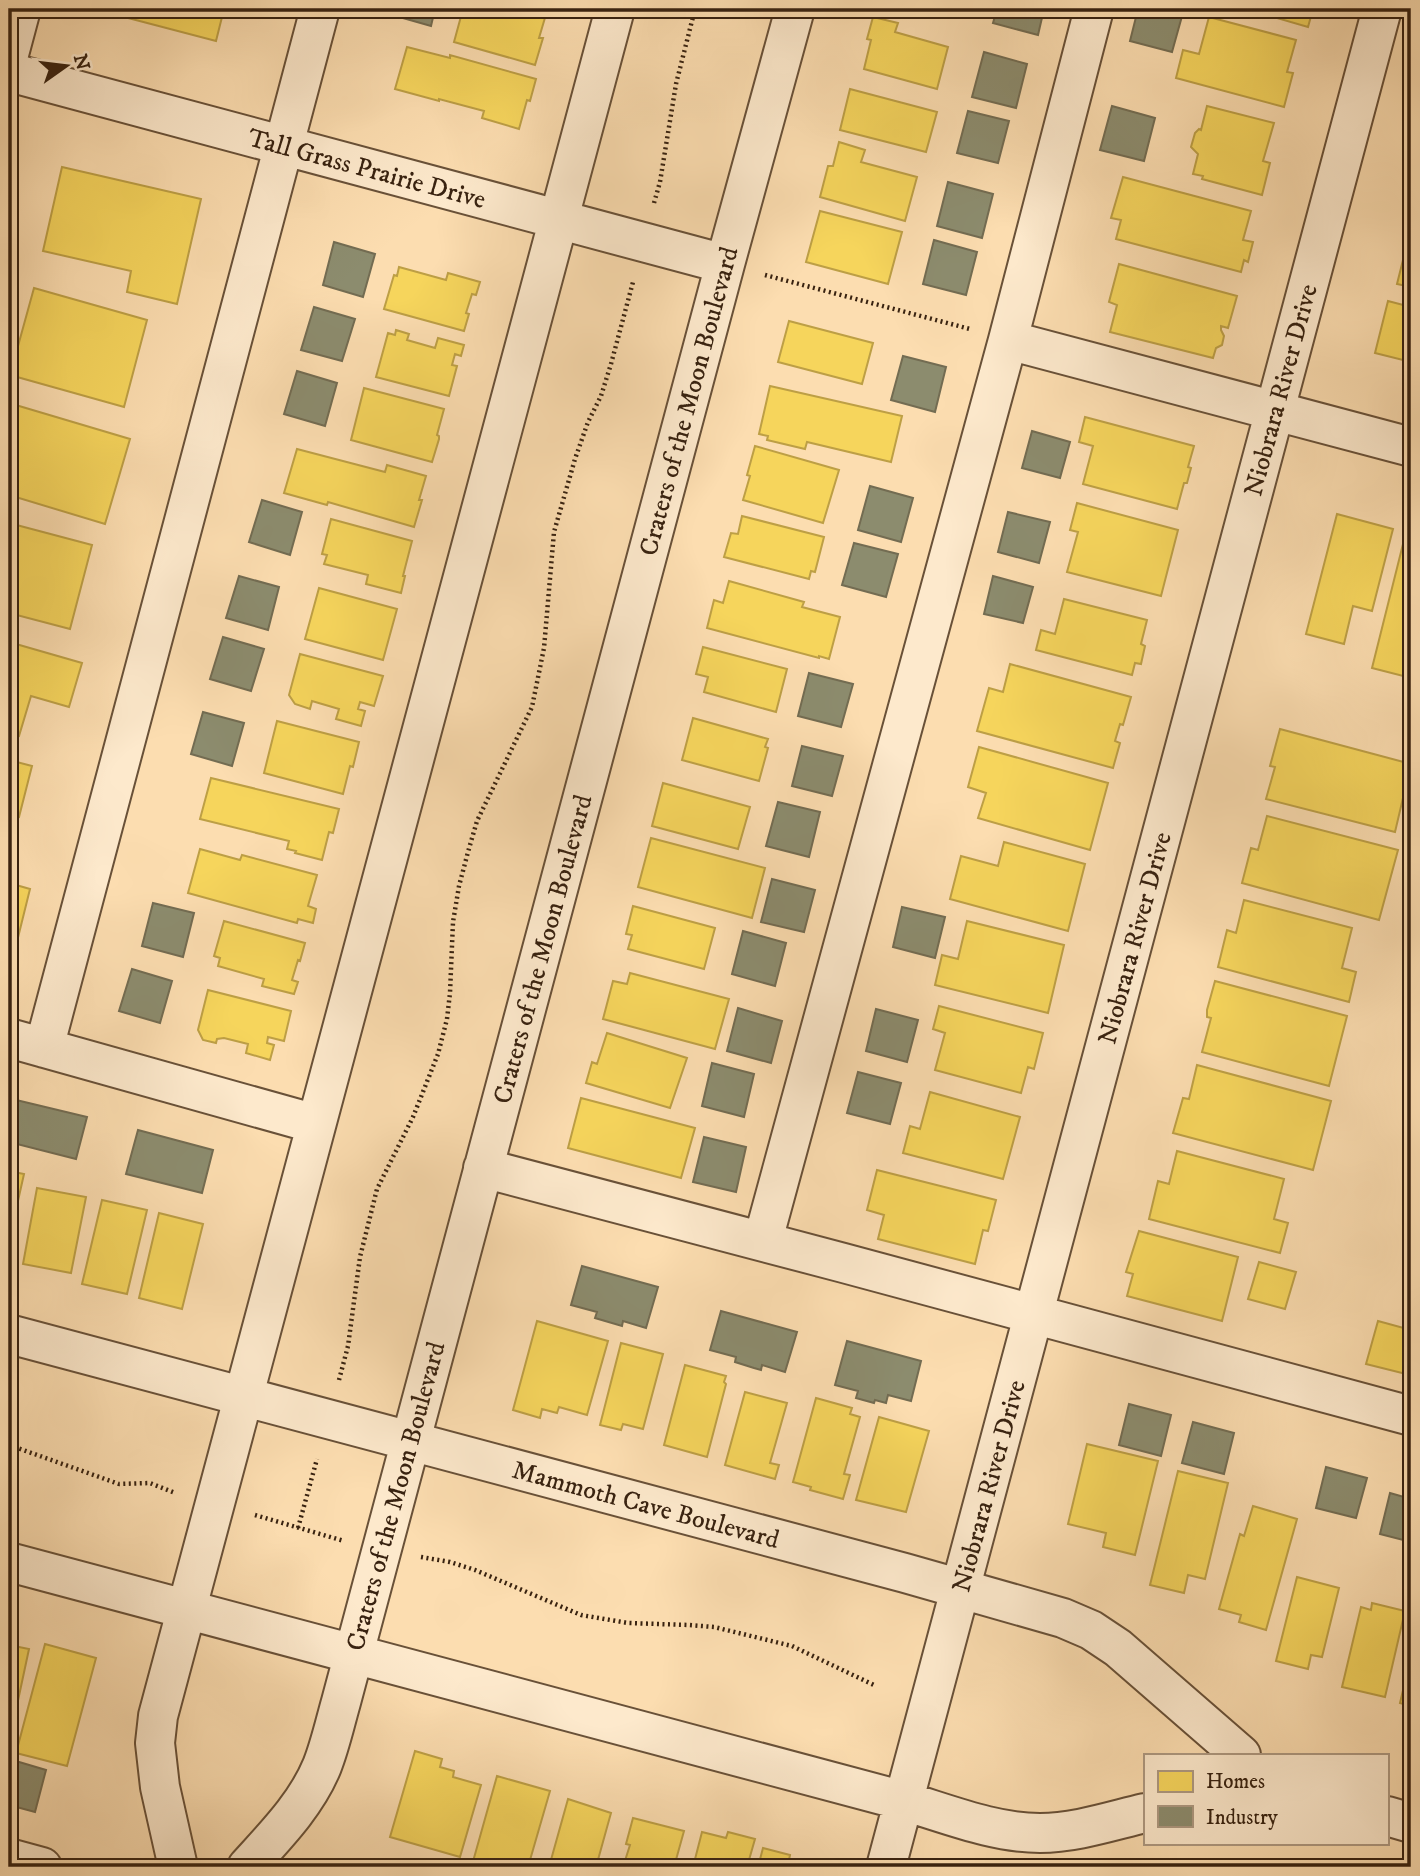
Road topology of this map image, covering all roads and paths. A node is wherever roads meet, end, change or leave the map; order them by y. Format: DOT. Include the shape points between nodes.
graph roads {
  1 [pos="21,9"];
  2 [pos="320,9"];
  3 [pos="615,9"];
  4 [pos="695,9"];
  5 [pos="795,9"];
  6 [pos="1094,9"];
  7 [pos="1382,9"];
  8 [pos="9,54"];
  9 [pos="9,72"];
  10 [pos="284,145"];
  11 [pos="652,211"];
  12 [pos="558,219"];
  13 [pos="725,264"];
  14 [pos="635,274"];
  15 [pos="764,274"];
  16 [pos="1008,340"];
  17 [pos="1275,411"];
  18 [pos="1411,447"];
  19 [pos="26,1043"];
  20 [pos="316,1124"];
  21 [pos="483,1168"];
  22 [pos="763,1240"];
  23 [pos="1034,1315"];
  24 [pos="9,1334"];
  25 [pos="337,1384"];
  26 [pos="244,1397"];
  27 [pos="1411,1416"];
  28 [pos="410,1441"];
  29 [pos="9,1445"];
  30 [pos="319,1453"];
  31 [pos="173,1492"];
  32 [pos="246,1513"];
  33 [pos="298,1528"];
  34 [pos="352,1543"];
  35 [pos="413,1555"];
  36 [pos="9,1562"];
  37 [pos="961,1589"];
  38 [pos="186,1610"];
  39 [pos="353,1654"];
  40 [pos="876,1686"];
  41 [pos="1240,1754"];
  42 [pos="904,1801"];
  43 [pos="1144,1814"];
  44 [pos="1388,1816"];
  45 [pos="1411,1823"];
  46 [pos="9,1858"];
  47 [pos="42,1867"];
  48 [pos="178,1867"];
  49 [pos="247,1867"];
  50 [pos="887,1867"];
  1 -- 8 [label="street"];
  2 -- 10 [label="street"];
  3 -- 12 [label="street"];
  4 -- 11 [label="path"];
  5 -- 13 [label="street, Craters of the Moon Boulevard"];
  6 -- 16 [label="street"];
  7 -- 17 [label="street, Niobrara River Drive"];
  9 -- 10 [label="street, Tall Grass Prairie Drive"];
  10 -- 12 [label="street, Tall Grass Prairie Drive"];
  10 -- 19 [label="street"];
  12 -- 13 [label="street, Tall Grass Prairie Drive"];
  12 -- 20 [label="street"];
  13 -- 21 [label="street, Craters of the Moon Boulevard"];
  14 -- 25 [label="path" via="601,396 575,459 554,532 544,649 532,707 477,821 468,852 453,922 447,1019 414,1117 373,1202"];
  15 -- 16 [label="path"];
  16 -- 17 [label="street"];
  16 -- 22 [label="street"];
  17 -- 18 [label="street"];
  17 -- 23 [label="street, Niobrara River Drive"];
  19 -- 20 [label="street"];
  20 -- 26 [label="street"];
  21 -- 22 [label="street"];
  21 -- 28 [label="street, Craters of the Moon Boulevard"];
  22 -- 23 [label="street"];
  23 -- 27 [label="street"];
  23 -- 37 [label="street, Niobrara River Drive"];
  24 -- 26 [label="street, Mammoth Cave Boulevard"];
  26 -- 28 [label="street, Mammoth Cave Boulevard"];
  26 -- 38 [label="street"];
  28 -- 37 [label="street, Mammoth Cave Boulevard"];
  28 -- 39 [label="street, Craters of the Moon Boulevard"];
  29 -- 31 [label="path" via="119,1484 150,1483"];
  30 -- 33 [label="path"];
  32 -- 33 [label="path"];
  33 -- 34 [label="path"];
  35 -- 40 [label="path" via="462,1566 596,1618 714,1627 792,1646"];
  36 -- 38 [label="street"];
  37 -- 41 [label="street, Mammoth Cave Boulevard" via="1091,1630 1145,1670"];
  37 -- 42 [label="street, Niobrara River Drive"];
  38 -- 39 [label="street"];
  38 -- 48 [label="street" via="155,1743"];
  39 -- 42 [label="street"];
  39 -- 49 [label="street, Craters of the Moon Boulevard" via="323,1764 298,1808"];
  42 -- 43 [label="street" via="1024,1832 1058,1832"];
  42 -- 50 [label="street, Niobrara River Drive"];
  44 -- 45 [label="street"];
  46 -- 47 [label="street"];
}
